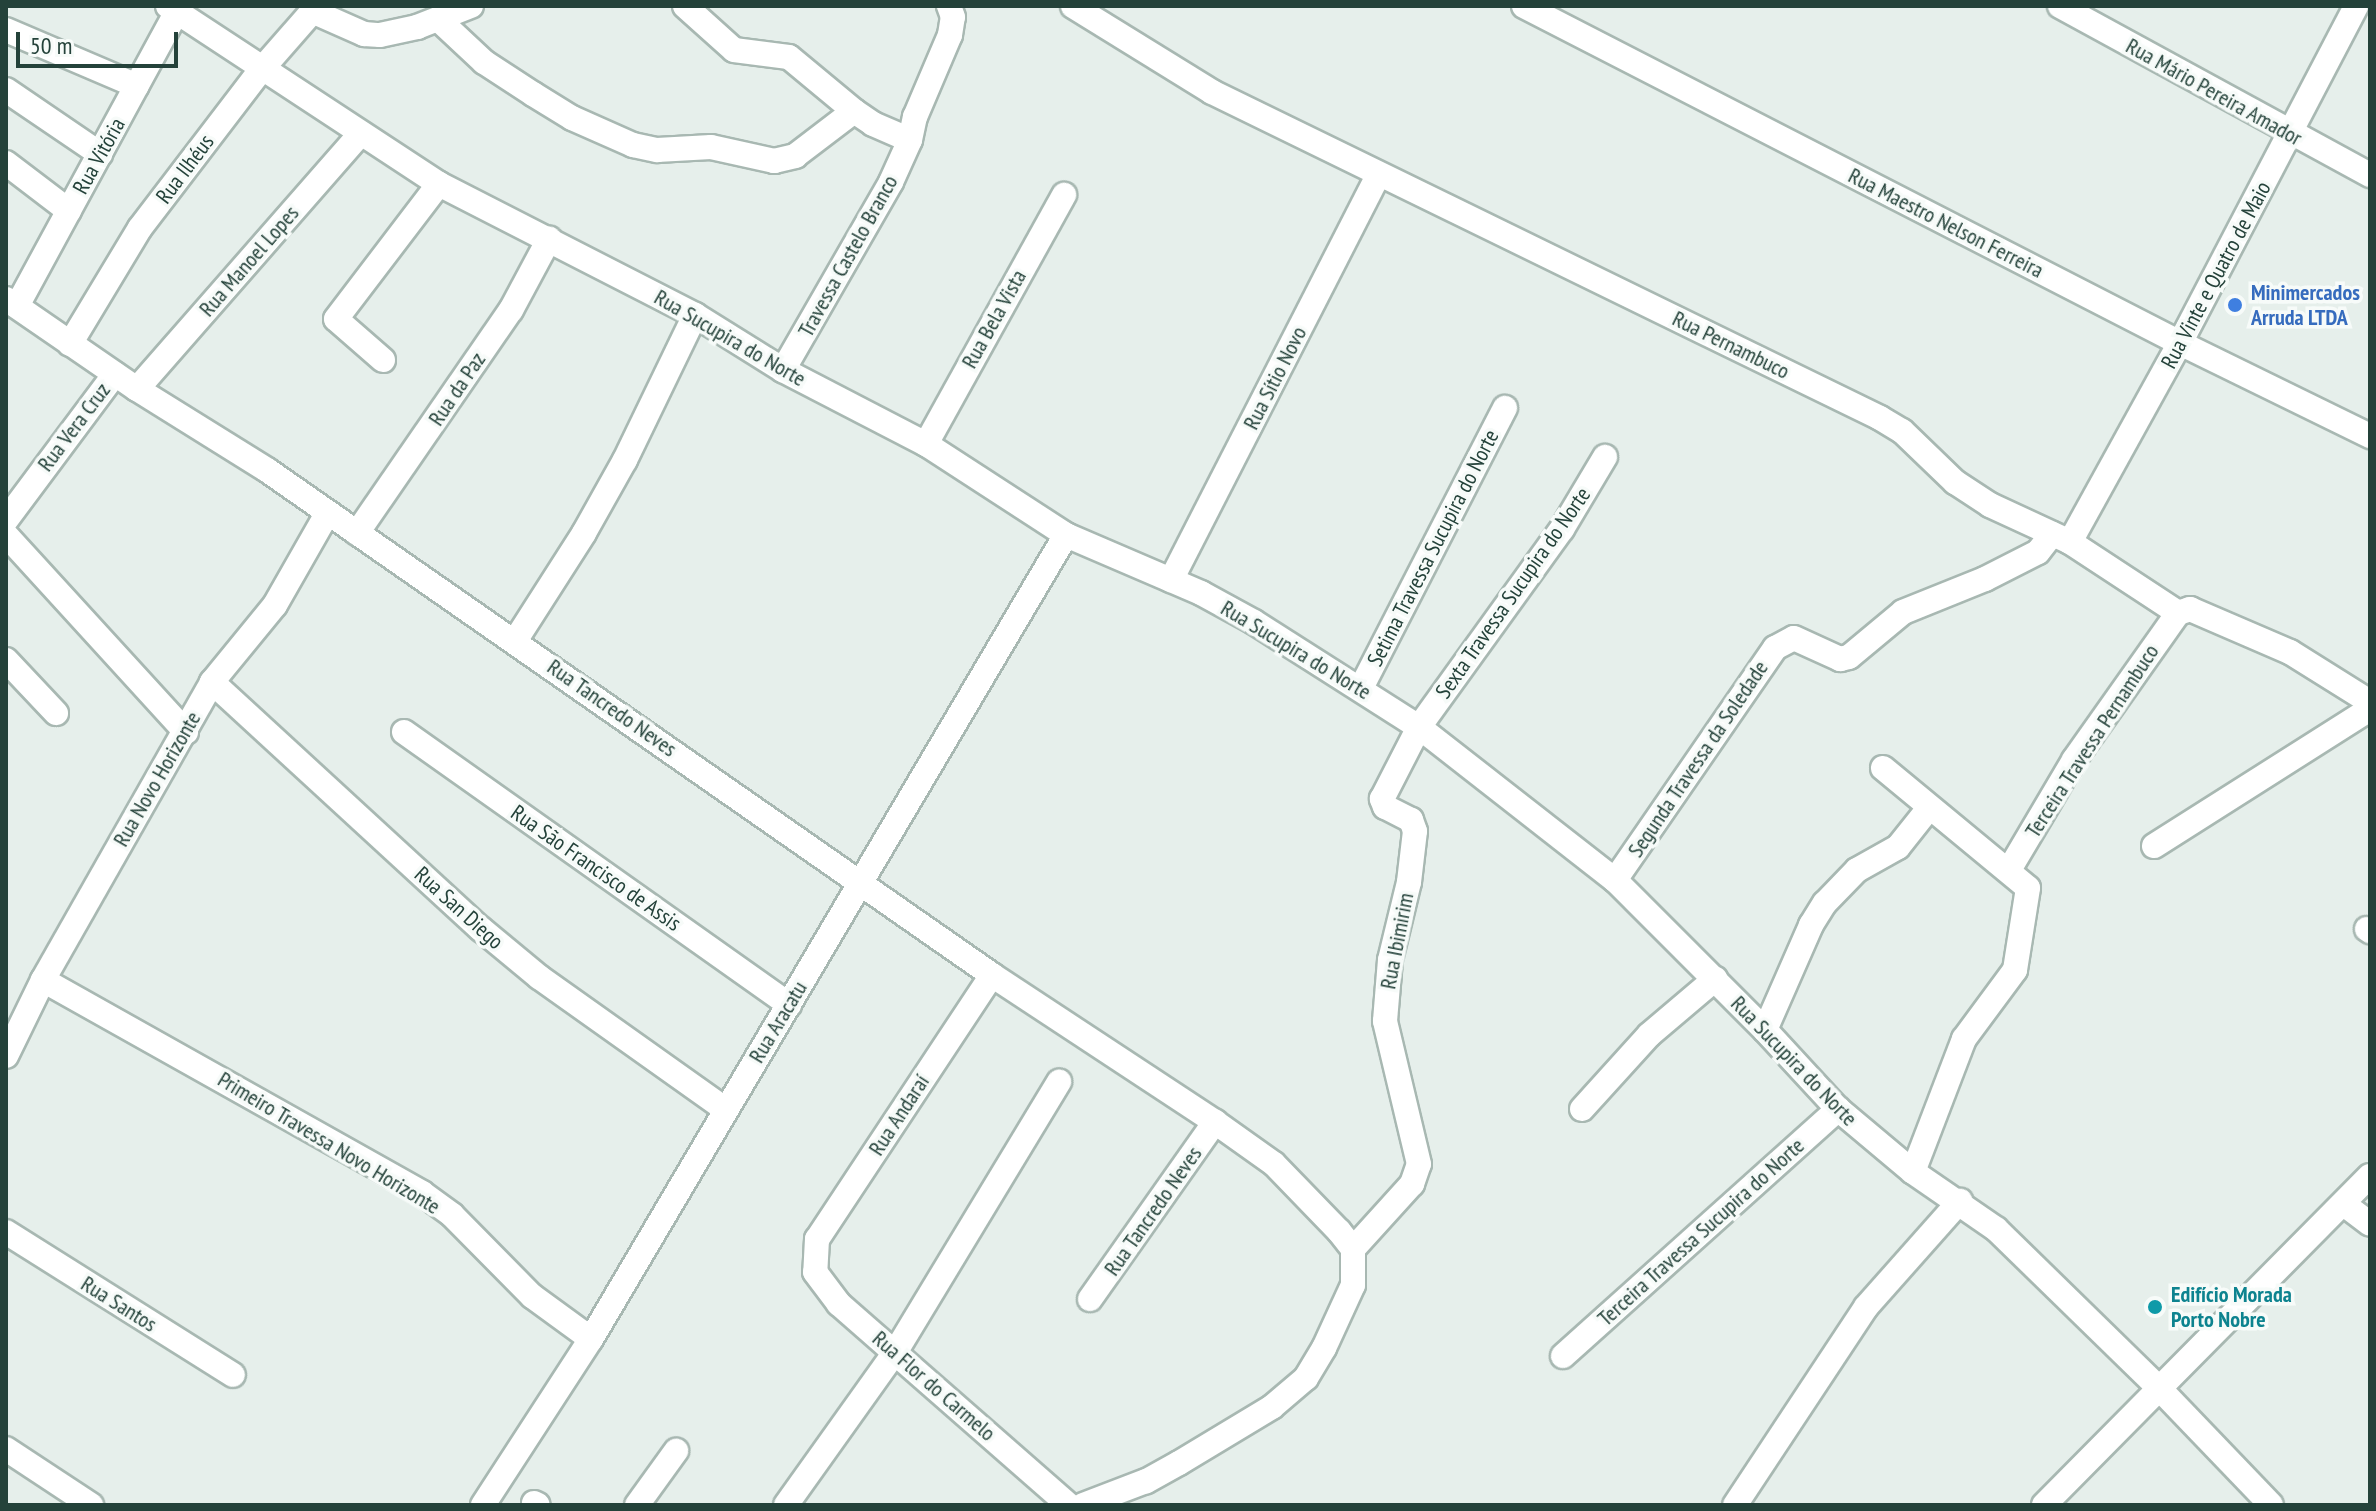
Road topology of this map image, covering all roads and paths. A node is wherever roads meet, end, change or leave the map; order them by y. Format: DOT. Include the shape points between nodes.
graph roads {
  1 [pos="471,6"];
  2 [pos="685,6"];
  3 [pos="949,6"];
  4 [pos="1073,6"];
  5 [pos="1524,6"];
  6 [pos="2060,6"];
  7 [pos="2356,6"];
  8 [pos="175,8"];
  9 [pos="314,8"];
  10 [pos="438,19"];
  11 [pos="6,30"];
  12 [pos="261,70"];
  13 [pos="137,86"];
  14 [pos="6,90"];
  15 [pos="854,111"];
  16 [pos="361,133"];
  17 [pos="2290,135"];
  18 [pos="910,140"];
  19 [pos="100,154"];
  20 [pos="6,163"];
  21 [pos="2370,175"];
  22 [pos="1378,176"];
  23 [pos="439,184"];
  24 [pos="1064,195"];
  25 [pos="69,211"];
  26 [pos="549,239"];
  27 [pos="11,303"];
  28 [pos="695,315"];
  29 [pos="2180,343"];
  30 [pos="70,344"];
  31 [pos="383,360"];
  32 [pos="783,370"];
  33 [pos="115,374"];
  34 [pos="137,389"];
  35 [pos="1505,408"];
  36 [pos="2370,436"];
  37 [pos="926,444"];
  38 [pos="1605,457"];
  39 [pos="327,514"];
  40 [pos="6,520"];
  41 [pos="357,533"];
  42 [pos="6,535"];
  43 [pos="1066,535"];
  44 [pos="2061,538"];
  45 [pos="1171,580"];
  46 [pos="2178,613"];
  47 [pos="515,641"];
  48 [pos="1829,654"];
  49 [pos="6,660"];
  50 [pos="212,682"];
  51 [pos="1361,688"];
  52 [pos="2370,702"];
  53 [pos="2370,709"];
  54 [pos="56,713"];
  55 [pos="1419,727"];
  56 [pos="186,732"];
  57 [pos="404,732"];
  58 [pos="1883,768"];
  59 [pos="1929,808"];
  60 [pos="2154,846"];
  61 [pos="2016,875"];
  62 [pos="1615,880"];
  63 [pos="863,882"];
  64 [pos="992,975"];
  65 [pos="1715,979"];
  66 [pos="43,980"];
  67 [pos="789,1005"];
  68 [pos="1765,1030"];
  69 [pos="6,1056"];
  70 [pos="1059,1082"];
  71 [pos="725,1109"];
  72 [pos="1582,1109"];
  73 [pos="1838,1109"];
  74 [pos="1215,1122"];
  75 [pos="1913,1172"];
  76 [pos="2370,1176"];
  77 [pos="1960,1201"];
  78 [pos="2345,1205"];
  79 [pos="2370,1224"];
  80 [pos="6,1232"];
  81 [pos="1353,1251"];
  82 [pos="815,1259"];
  83 [pos="1090,1299"];
  84 [pos="591,1339"];
  85 [pos="896,1351"];
  86 [pos="1563,1356"];
  87 [pos="233,1375"];
  88 [pos="2158,1387"];
  89 [pos="6,1449"];
  90 [pos="676,1451"];
  91 [pos="91,1505"];
  92 [pos="483,1505"];
  93 [pos="637,1505"];
  94 [pos="786,1505"];
  95 [pos="1069,1505"];
  96 [pos="1083,1505"];
  97 [pos="1735,1505"];
  98 [pos="2044,1505"];
  99 [pos="2271,1505"];
  1 -- 10 [label="street"];
  2 -- 15 [label="street" via="734,50 789,57"];
  3 -- 18 [label="street, Travessa Castelo Branco" via="950,35"];
  4 -- 22 [label="street, Rua Pernambuco" via="1212,92"];
  5 -- 29 [label="street, Rua Maestro Nelson Ferreira"];
  6 -- 17 [label="street, Rua Mário Pereira Amador"];
  7 -- 17 [label="street, Rua Vinte e Quatro de Maio"];
  8 -- 12 [label="street, Rua Sucupira do Norte"];
  8 -- 13 [label="street, Rua Vitória"];
  9 -- 10 [label="street" via="374,35"];
  9 -- 12 [label="street, Rua Ilhéus"];
  10 -- 15 [label="street" via="484,62 572,118 633,145 657,150 711,147 774,161 795,156"];
  11 -- 13 [label="street"];
  12 -- 16 [label="street, Rua Sucupira do Norte"];
  12 -- 30 [label="street, Rua Ilhéus" via="140,228"];
  13 -- 19 [label="street, Rua Vitória"];
  14 -- 19 [label="street"];
  15 -- 18 [label="street"];
  16 -- 23 [label="street, Rua Sucupira do Norte"];
  16 -- 34 [label="street, Rua Manoel Lopes"];
  17 -- 21 [label="street, Rua Mário Pereira Amador"];
  17 -- 29 [label="street, Rua Vinte e Quatro de Maio"];
  18 -- 32 [label="street, Travessa Castelo Branco"];
  19 -- 25 [label="street, Rua Vitória"];
  20 -- 25 [label="street"];
  22 -- 44 [label="street, Rua Pernambuco" via="1880,418 1902,431 1973,495"];
  22 -- 45 [label="street, Rua Sítio Novo"];
  23 -- 26 [label="street, Rua Sucupira do Norte"];
  23 -- 31 [label="street" via="336,319"];
  24 -- 37 [label="street, Rua Bela Vista"];
  25 -- 27 [label="street, Rua Vitória"];
  26 -- 28 [label="street, Rua Sucupira do Norte"];
  26 -- 41 [label="street, Rua da Paz" via="511,310"];
  27 -- 30 [label="street, Rua Tancredo Neves"];
  28 -- 32 [label="street, Rua Sucupira do Norte"];
  28 -- 47 [label="street" via="625,460"];
  29 -- 36 [label="street, Rua Maestro Nelson Ferreira"];
  29 -- 44 [label="street, Rua Vinte e Quatro de Maio"];
  30 -- 33 [label="street, Rua Tancredo Neves"];
  32 -- 37 [label="street, Rua Sucupira do Norte"];
  33 -- 34 [label="street, Rua Tancredo Neves"];
  33 -- 40 [label="street, Rua Vera Cruz"];
  34 -- 39 [label="street, Rua Tancredo Neves"];
  35 -- 51 [label="street, Setima Travessa Sucupira do Norte"];
  37 -- 43 [label="street, Rua Sucupira do Norte"];
  38 -- 55 [label="street, Sexta Travessa Sucupira do Norte" via="1554,542"];
  39 -- 41 [label="street, Rua Tancredo Neves"];
  39 -- 50 [label="street, Rua Novo Horizonte" via="275,605"];
  41 -- 47 [label="street, Rua Tancredo Neves"];
  42 -- 56 [label="street"];
  43 -- 45 [label="street, Rua Sucupira do Norte"];
  43 -- 63 [label="street, Rua Aracatu"];
  44 -- 46 [label="street, Rua Pernambuco"];
  44 -- 48 [label="street, Rua Vinte e Quatro de Maio" via="1985,579 1903,612 1853,656 1840,659"];
  45 -- 51 [label="street, Rua Sucupira do Norte" via="1254,622"];
  46 -- 52 [label="street, Rua Pernambuco" via="2199,612 2290,652"];
  46 -- 61 [label="street, Terceira Travessa Pernambuco" via="2074,760"];
  47 -- 63 [label="street, Rua Tancredo Neves"];
  48 -- 62 [label="street, Segunda Travessa da Soledade" via="1794,638 1775,648"];
  49 -- 54 [label="street"];
  50 -- 56 [label="street, Rua Novo Horizonte"];
  50 -- 71 [label="street, Rua San Diego" via="481,929 539,977"];
  51 -- 55 [label="street, Rua Sucupira do Norte"];
  53 -- 60 [label="street"];
  55 -- 62 [label="street, Rua Sucupira do Norte"];
  55 -- 81 [label="street, Rua Ibimirim" via="1382,799 1385,807 1411,820 1415,831 1390,960 1385,1021 1418,1152 1418,1174"];
  56 -- 66 [label="street, Rua Novo Horizonte"];
  57 -- 67 [label="street, Rua São Francisco de Assis"];
  58 -- 59 [label="street"];
  59 -- 61 [label="street"];
  59 -- 68 [label="street" via="1898,847 1857,870 1825,903"];
  61 -- 75 [label="street" via="2028,896 2015,970 1964,1039"];
  62 -- 65 [label="street, Rua Sucupira do Norte"];
  63 -- 64 [label="street, Rua Tancredo Neves"];
  63 -- 67 [label="street, Rua Aracatu"];
  64 -- 74 [label="street, Rua Tancredo Neves"];
  64 -- 82 [label="street, Rua Andaraí" via="817,1239"];
  65 -- 68 [label="street, Rua Sucupira do Norte"];
  65 -- 72 [label="street" via="1649,1035"];
  66 -- 69 [label="street, Rua Novo Horizonte"];
  66 -- 84 [label="street, Primeiro Travessa Novo Horizonte" via="422,1193 532,1296"];
  67 -- 71 [label="street, Rua Aracatu"];
  68 -- 73 [label="street, Rua Sucupira do Norte"];
  70 -- 85 [label="street"];
  71 -- 84 [label="street, Rua Aracatu"];
  73 -- 75 [label="street, Rua Sucupira do Norte"];
  73 -- 86 [label="street, Terceira Travessa Sucupira do Norte"];
  74 -- 81 [label="street, Rua Tancredo Neves" via="1274,1164"];
  74 -- 83 [label="street, Rua Tancredo Neves"];
  75 -- 77 [label="street, Rua Sucupira do Norte"];
  76 -- 78 [label="street"];
  77 -- 88 [label="street, Rua Sucupira do Norte" via="1996,1229"];
  77 -- 97 [label="street" via="1866,1307"];
  78 -- 79 [label="street"];
  78 -- 88 [label="street"];
  80 -- 87 [label="street, Rua Santos"];
  81 -- 96 [label="street" via="1353,1285 1347,1301 1306,1378 1290,1395 1146,1481"];
  82 -- 85 [label="street, Rua Flor do Carmelo" via="822,1285"];
  84 -- 92 [label="street, Rua Aracatu"];
  85 -- 94 [label="street"];
  85 -- 95 [label="street, Rua Flor do Carmelo"];
  88 -- 98 [label="street"];
  88 -- 99 [label="street, Rua Sucupira do Norte"];
  89 -- 91 [label="street"];
  90 -- 93 [label="street"];
}
